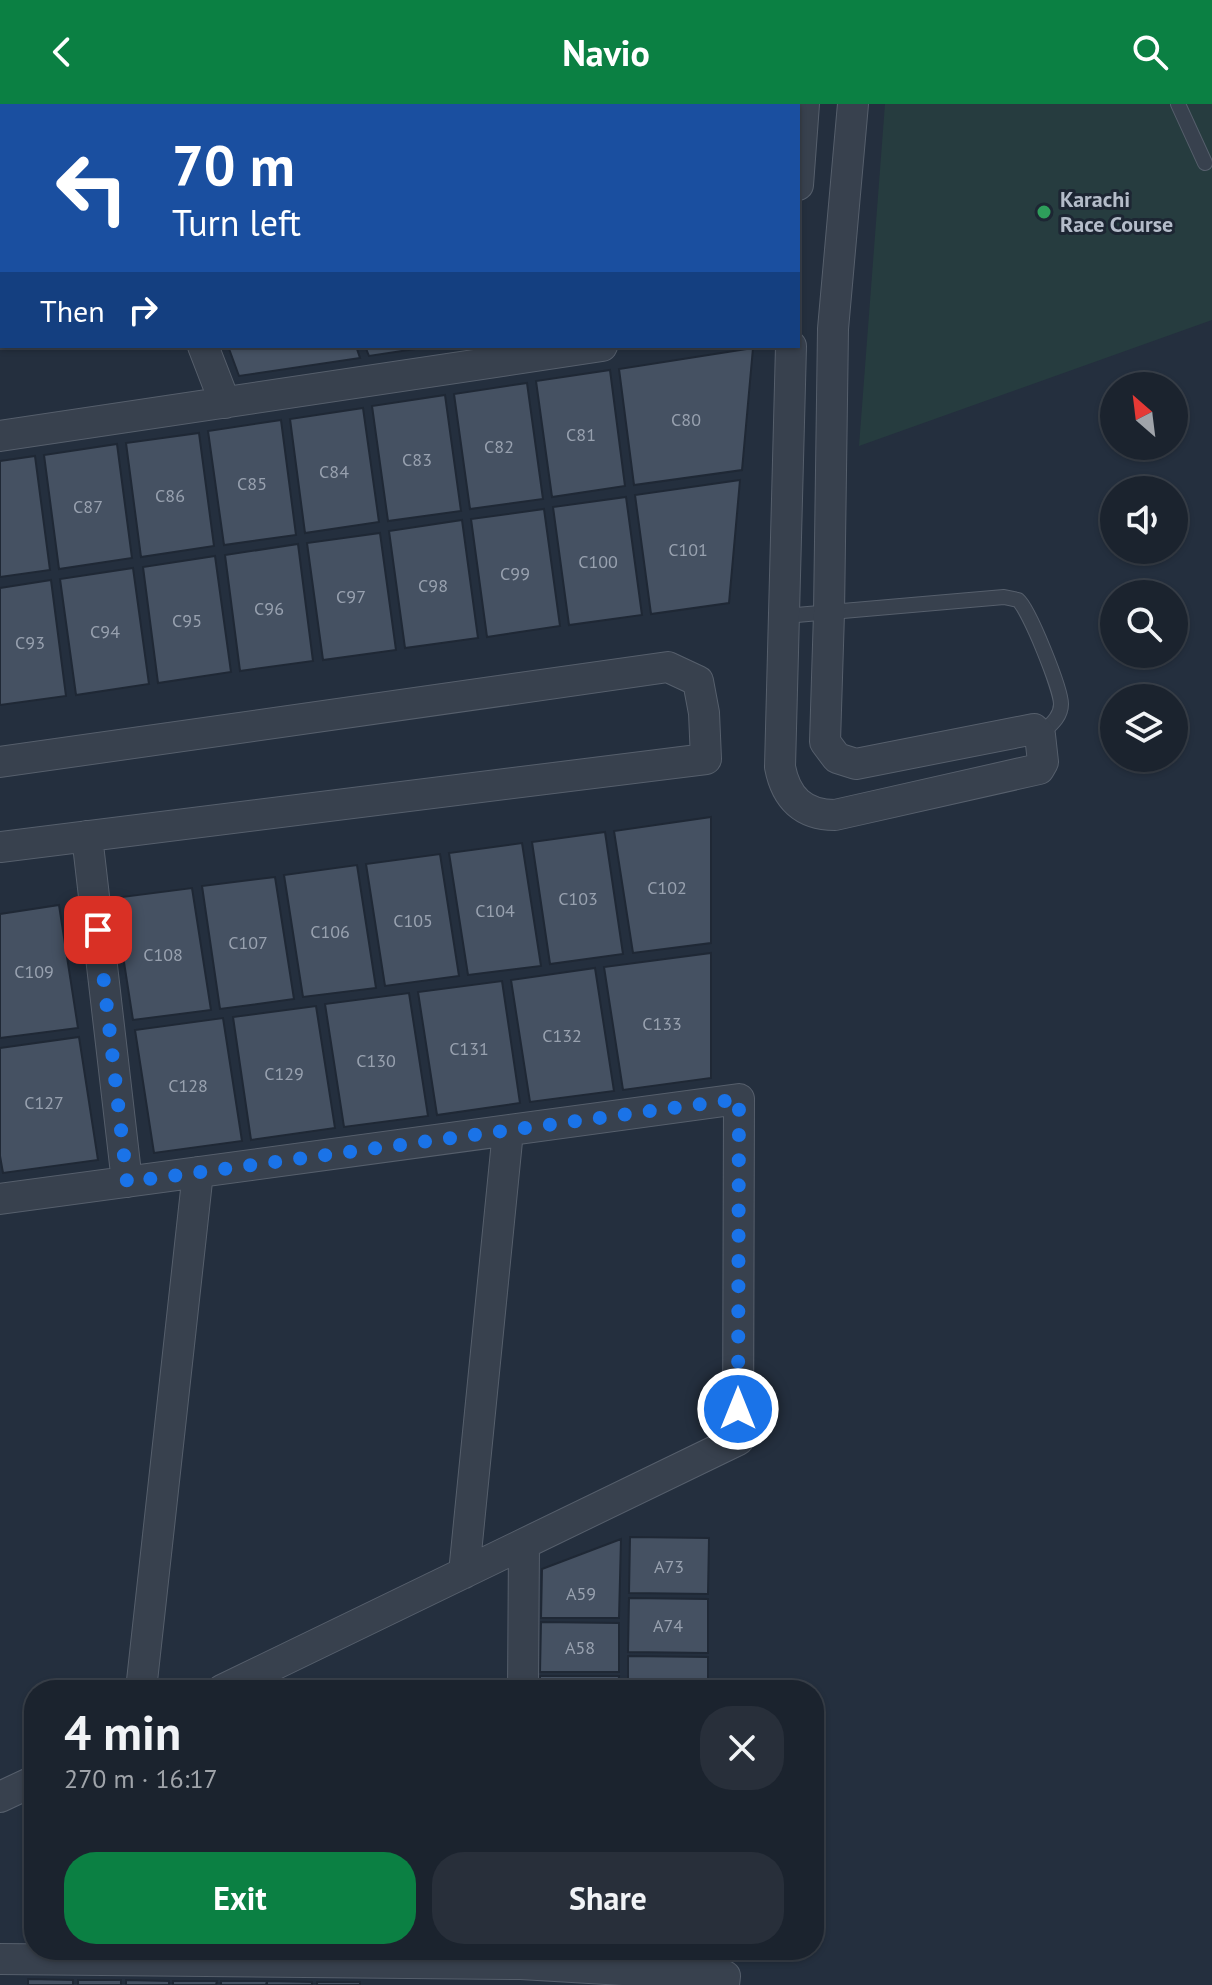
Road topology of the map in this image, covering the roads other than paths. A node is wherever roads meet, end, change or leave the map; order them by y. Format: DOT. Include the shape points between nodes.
graph roads {
  1 [pos="804,104"];
  2 [pos="853,104"];
  3 [pos="1178,104"];
  4 [pos="800,158"];
  5 [pos="1205,163"];
  6 [pos="204,348"];
  7 [pos="575,348"];
  8 [pos="791,348"];
  9 [pos="535,351"];
  10 [pos="225,403"];
  11 [pos="0,436"];
  12 [pos="829,613"];
  13 [pos="785,616"];
  14 [pos="1040,735"];
  15 [pos="0,762"];
  16 [pos="87,836"];
  17 [pos="0,847"];
  18 [pos="508,1131"];
  19 [pos="198,1172"];
  20 [pos="127,1182"];
  21 [pos="0,1199"];
  22 [pos="524,1544"];
  23 [pos="464,1573"];
  24 [pos="142,1680"];
  25 [pos="243,1680"];
  26 [pos="523,1680"];
  27 [pos="24,1786"];
  28 [pos="0,1797"];
  29 [pos="521,1966"];
  30 [pos="6,1968"];
  31 [pos="724,1985"];
  1 -- 4 [label="street"];
  2 -- 12 [label="street" via="833,329"];
  3 -- 5 [label="lane"];
  6 -- 10 [label="street"];
  7 -- 9 [label="street"];
  8 -- 13 [label="street"];
  9 -- 10 [label="street"];
  10 -- 11 [label="street"];
  12 -- 13 [label="lane"];
  12 -- 14 [label="lane" via="1018,600 1028,613 1061,704 1055,721"];
  12 -- 14 [label="street" via="824,729 825,742 837,758 856,764 1030,729"];
  13 -- 14 [label="street" via="780,767 783,785 805,809 835,815 1035,771 1043,762"];
  15 -- 16 [label="street" via="668,667 698,681 706,759"];
  16 -- 17 [label="street"];
  16 -- 20 [label="street"];
  18 -- 19 [label="street"];
  18 -- 22 [label="street" via="739,1099 738,1440"];
  18 -- 23 [label="street"];
  19 -- 20 [label="street"];
  19 -- 24 [label="street"];
  20 -- 21 [label="street"];
  22 -- 23 [label="street"];
  22 -- 26 [label="street"];
  23 -- 25 [label="street"];
  27 -- 28 [label="street"];
  29 -- 30 [label="street"];
  29 -- 31 [label="street" via="725,1976"];
}
